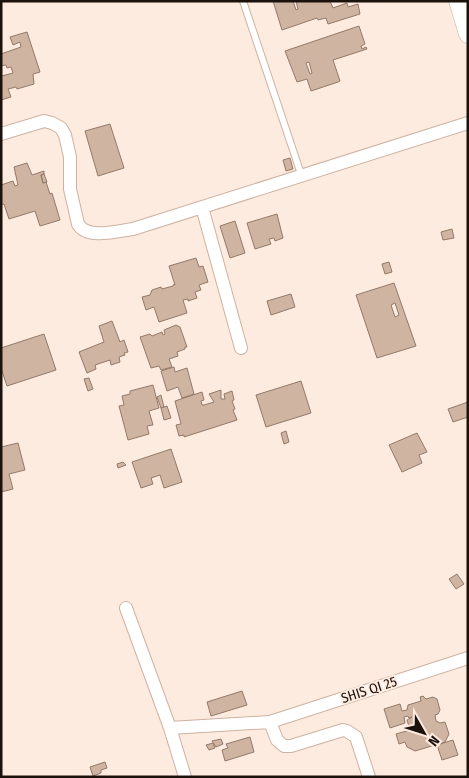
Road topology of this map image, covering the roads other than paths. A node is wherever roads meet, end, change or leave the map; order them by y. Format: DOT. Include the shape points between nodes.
graph roads {
  1 [pos="243,1"];
  2 [pos="458,1"];
  3 [pos="468,34"];
  4 [pos="468,123"];
  5 [pos="1,134"];
  6 [pos="301,174"];
  7 [pos="202,207"];
  8 [pos="240,348"];
  9 [pos="126,608"];
  10 [pos="468,658"];
  11 [pos="270,722"];
  12 [pos="170,728"];
  13 [pos="185,777"];
  14 [pos="369,777"];
  1 -- 6 [label="lane"];
  2 -- 3 [label="street"];
  4 -- 6 [label="street"];
  5 -- 7 [label="street" via="44,121 61,128 70,157 70,189 78,224 85,231 133,229"];
  6 -- 7 [label="street"];
  7 -- 8 [label="street"];
  9 -- 12 [label="street"];
  10 -- 11 [label="street, SHIS QI 25"];
  11 -- 12 [label="street, SHIS QI 25"];
  11 -- 14 [label="street" via="277,740 284,746 343,730 352,733"];
  12 -- 13 [label="street"];
}
